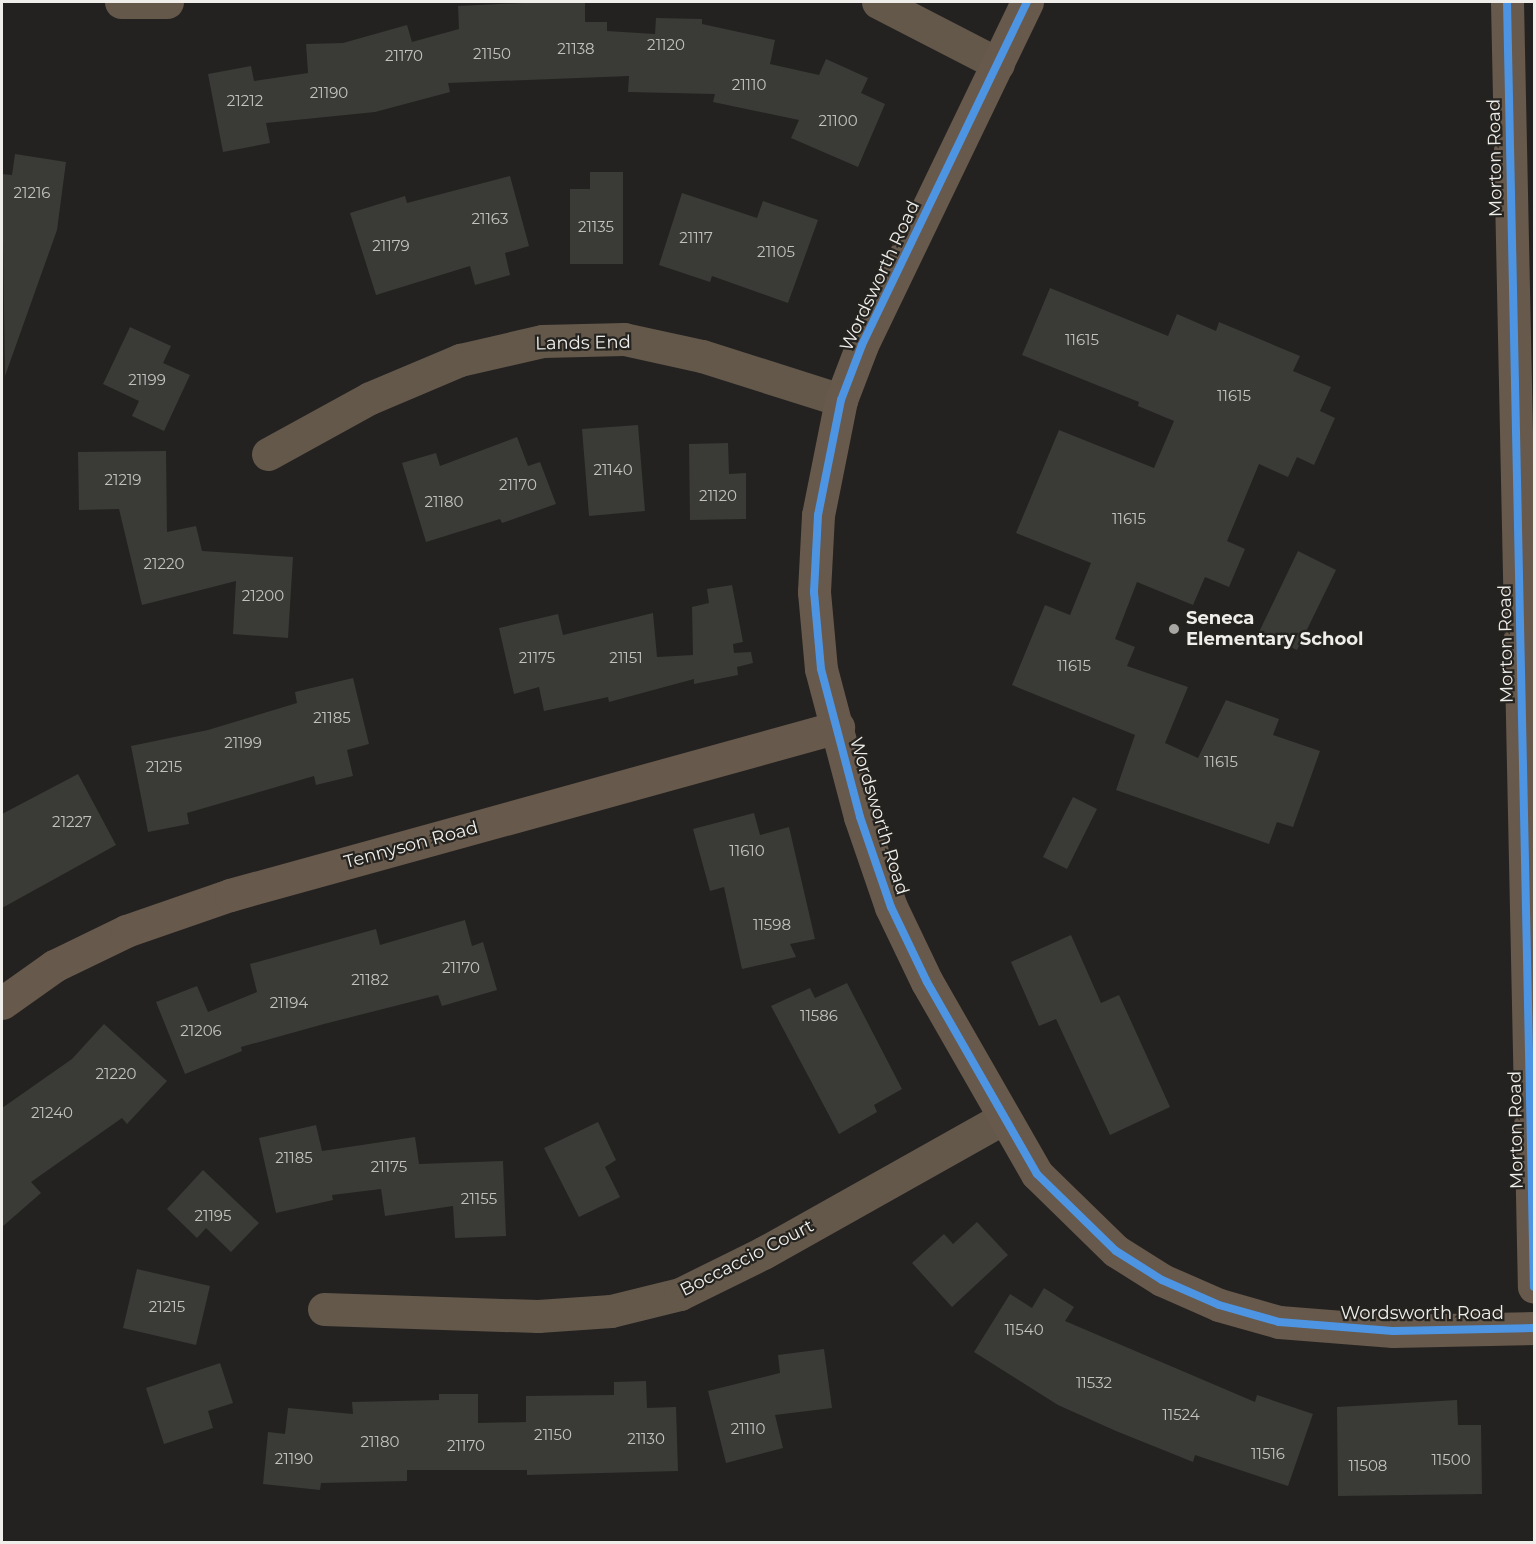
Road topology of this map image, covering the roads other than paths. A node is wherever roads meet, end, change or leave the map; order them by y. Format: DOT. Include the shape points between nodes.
graph roads {
  1 [pos="121,2"];
  2 [pos="167,2"];
  3 [pos="878,2"];
  4 [pos="1027,2"];
  5 [pos="1507,2"];
  6 [pos="998,64"];
  7 [pos="841,400"];
  8 [pos="268,454"];
  9 [pos="838,727"];
  10 [pos="2,1003"];
  11 [pos="1002,1119"];
  12 [pos="1534,1287"];
  13 [pos="324,1309"];
  14 [pos="1534,1328"];
  1 -- 2 [label="street"];
  3 -- 6 [label="street"];
  4 -- 6 [label="street, Wordsworth Road"];
  5 -- 12 [label="street, Morton Road"];
  6 -- 7 [label="street, Wordsworth Road" via="862,345"];
  7 -- 8 [label="street, Lands End" via="702,356 624,339 542,341 460,360 370,398"];
  7 -- 9 [label="street, Wordsworth Road" via="818,515 814,592 821,669"];
  9 -- 10 [label="street, Tennyson Road" via="230,895 126,931 54,966"];
  9 -- 11 [label="street, Wordsworth Road" via="860,817 891,907"];
  11 -- 13 [label="street, Boccaccio Court" via="763,1253 680,1294 611,1311 538,1316"];
  11 -- 14 [label="street, Wordsworth Road" via="1037,1174 1116,1251 1162,1280 1219,1305 1317,1328"];
}
